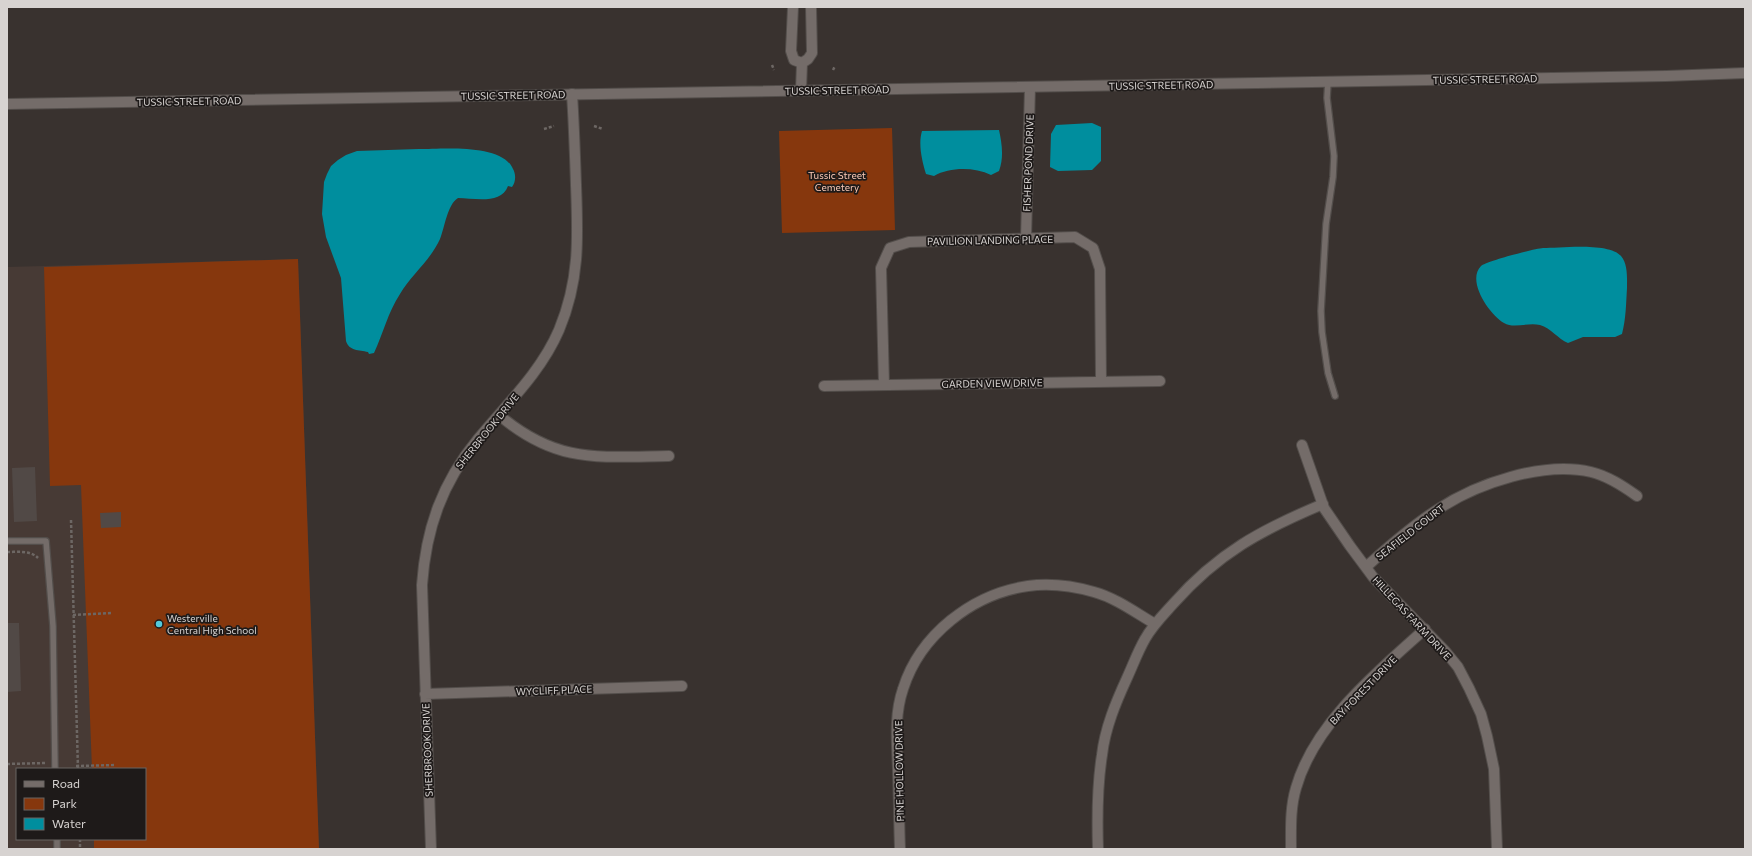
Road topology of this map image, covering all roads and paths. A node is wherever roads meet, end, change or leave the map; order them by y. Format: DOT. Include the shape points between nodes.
graph roads {
  1 [pos="793,7"];
  2 [pos="811,7"];
  3 [pos="802,63"];
  4 [pos="772,65"];
  5 [pos="835,66"];
  6 [pos="774,70"];
  7 [pos="833,70"];
  8 [pos="1745,73"];
  9 [pos="1328,81"];
  10 [pos="1030,87"];
  11 [pos="801,90"];
  12 [pos="572,94"];
  13 [pos="7,104"];
  14 [pos="554,126"];
  15 [pos="594,126"];
  16 [pos="544,129"];
  17 [pos="603,129"];
  18 [pos="1026,239"];
  19 [pos="1160,380"];
  20 [pos="1100,381"];
  21 [pos="884,385"];
  22 [pos="824,386"];
  23 [pos="1335,396"];
  24 [pos="498,415"];
  25 [pos="1302,445"];
  26 [pos="669,456"];
  27 [pos="1637,496"];
  28 [pos="1323,504"];
  29 [pos="71,520"];
  30 [pos="7,541"];
  31 [pos="7,552"];
  32 [pos="39,558"];
  33 [pos="1366,568"];
  34 [pos="111,613"];
  35 [pos="73,615"];
  36 [pos="1155,624"];
  37 [pos="1424,629"];
  38 [pos="682,686"];
  39 [pos="425,694"];
  40 [pos="46,756"];
  41 [pos="47,763"];
  42 [pos="7,764"];
  43 [pos="116,765"];
  44 [pos="77,767"];
  45 [pos="46,768"];
  46 [pos="56,768"];
  47 [pos="431,849"];
  48 [pos="900,849"];
  49 [pos="1098,849"];
  50 [pos="1291,849"];
  51 [pos="1497,849"];
  1 -- 3 [label="street" via="791,51 794,60"];
  2 -- 3 [label="street" via="812,53"];
  3 -- 11 [label="street"];
  4 -- 6 [label="path"];
  5 -- 7 [label="path"];
  8 -- 9 [label="street, TUSSIC STREET ROAD"];
  9 -- 10 [label="street, TUSSIC STREET ROAD"];
  9 -- 23 [label="lane" via="1327,98 1334,156 1326,224 1321,311 1328,373"];
  10 -- 11 [label="street, TUSSIC STREET ROAD"];
  10 -- 18 [label="street, FISHER POND DRIVE"];
  11 -- 12 [label="street, TUSSIC STREET ROAD"];
  12 -- 13 [label="street, TUSSIC STREET ROAD"];
  12 -- 24 [label="street, SHERBROOK DRIVE" via="578,237 574,281 561,323 546,355"];
  14 -- 16 [label="path"];
  15 -- 17 [label="path"];
  18 -- 20 [label="street, PAVILION LANDING PLACE" via="1075,237 1093,248 1100,269"];
  18 -- 21 [label="street, PAVILION LANDING PLACE" via="909,242 890,248 881,268"];
  19 -- 20 [label="street, GARDEN VIEW DRIVE"];
  20 -- 21 [label="street, GARDEN VIEW DRIVE"];
  21 -- 22 [label="street, GARDEN VIEW DRIVE"];
  24 -- 26 [label="street" via="534,441 576,455"];
  24 -- 39 [label="street, SHERBROOK DRIVE" via="452,475 429,534 422,585"];
  25 -- 28 [label="street, HILLEGAS FARM DRIVE"];
  27 -- 33 [label="street, SEAFIELD COURT" via="1609,478 1591,472 1536,472 1499,481 1456,498 1436,510 1386,548"];
  28 -- 33 [label="street, HILLEGAS FARM DRIVE"];
  28 -- 36 [label="street" via="1260,532 1231,550 1187,588"];
  29 -- 35 [label="path"];
  30 -- 46 [label="lane" via="46,541 53,626"];
  31 -- 32 [label="path" via="28,552"];
  33 -- 37 [label="street, HILLEGAS FARM DRIVE"];
  34 -- 35 [label="path"];
  35 -- 44 [label="path"];
  36 -- 48 [label="street, PINE HOLLOW DRIVE" via="1111,598 1069,586 1048,585 1004,591 984,599 950,620 920,654 902,689 896,736"];
  36 -- 49 [label="street" via="1145,638 1118,698 1106,734 1097,799"];
  37 -- 50 [label="street, BAY FOREST DRIVE" via="1342,709 1314,746 1296,788 1291,808"];
  37 -- 51 [label="street, HILLEGAS FARM DRIVE" via="1458,667 1481,714 1494,769"];
  38 -- 39 [label="street, WYCLIFF PLACE"];
  39 -- 47 [label="street, SHERBROOK DRIVE"];
  40 -- 41 [label="path"];
  41 -- 42 [label="path"];
  41 -- 45 [label="path"];
  43 -- 44 [label="path"];
}
